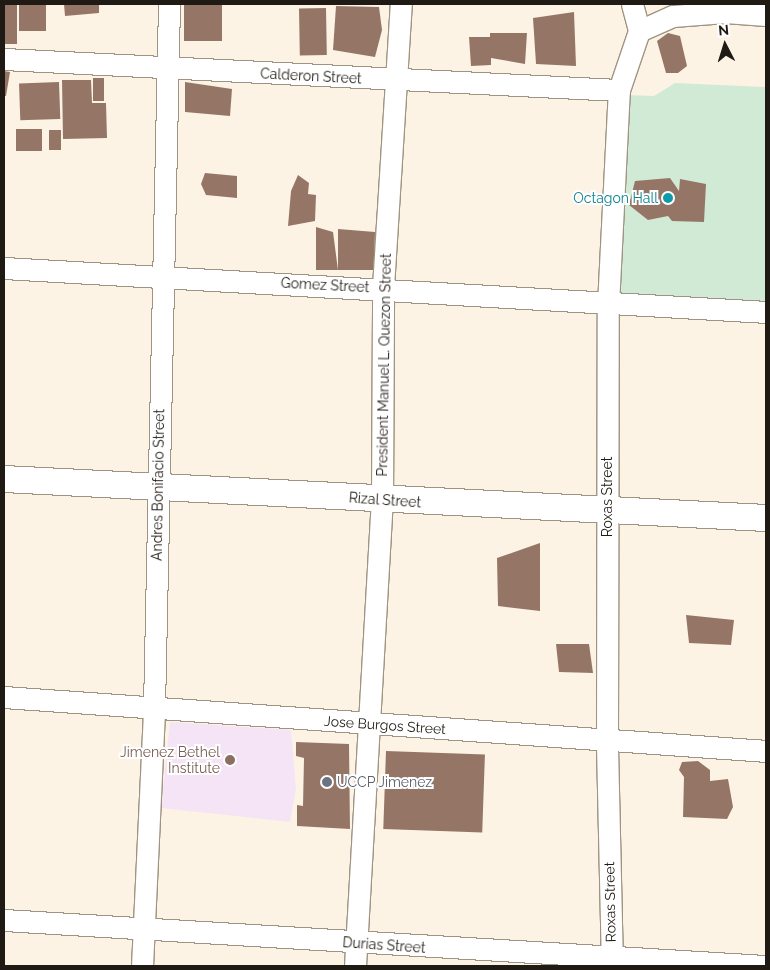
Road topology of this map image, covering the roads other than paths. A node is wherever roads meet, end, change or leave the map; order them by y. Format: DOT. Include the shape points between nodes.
graph roads {
  1 [pos="169,4"];
  2 [pos="401,4"];
  3 [pos="632,4"];
  4 [pos="766,15"];
  5 [pos="638,30"];
  6 [pos="4,58"];
  7 [pos="168,69"];
  8 [pos="399,80"];
  9 [pos="619,90"];
  10 [pos="4,268"];
  11 [pos="162,277"];
  12 [pos="383,287"];
  13 [pos="608,305"];
  14 [pos="766,312"];
  15 [pos="4,479"];
  16 [pos="158,487"];
  17 [pos="382,500"];
  18 [pos="607,513"];
  19 [pos="766,518"];
  20 [pos="4,697"];
  21 [pos="154,708"];
  22 [pos="369,724"];
  23 [pos="607,741"];
  24 [pos="766,751"];
  25 [pos="4,920"];
  26 [pos="144,929"];
  27 [pos="356,943"];
  28 [pos="612,962"];
  29 [pos="142,966"];
  30 [pos="356,966"];
  31 [pos="766,966"];
  1 -- 7 [label="street, Andres Bonifacio Street"];
  2 -- 8 [label="street, President Manuel L. Quezon Street"];
  3 -- 5 [label="street"];
  4 -- 5 [label="street" via="725,12 673,16"];
  5 -- 9 [label="street, Roxas Street"];
  6 -- 7 [label="street, Calderon Street"];
  7 -- 8 [label="street, Calderon Street"];
  7 -- 11 [label="street, Andres Bonifacio Street"];
  8 -- 9 [label="street, Calderon Street"];
  8 -- 12 [label="street, President Manuel L. Quezon Street"];
  9 -- 13 [label="street, Roxas Street"];
  10 -- 11 [label="street, Gomez Street"];
  11 -- 12 [label="street, Gomez Street"];
  11 -- 16 [label="street, Andres Bonifacio Street"];
  12 -- 13 [label="street, Gomez Street"];
  12 -- 17 [label="street, President Manuel L. Quezon Street"];
  13 -- 14 [label="street, Gomez Street"];
  13 -- 18 [label="street, Roxas Street"];
  15 -- 16 [label="main road, Rizal Street"];
  16 -- 17 [label="main road, Rizal Street"];
  16 -- 21 [label="street, Andres Bonifacio Street"];
  17 -- 18 [label="main road, Rizal Street"];
  17 -- 22 [label="street, President Manuel L. Quezon Street"];
  18 -- 19 [label="main road, Rizal Street"];
  18 -- 23 [label="street, Roxas Street"];
  20 -- 21 [label="street, Jose Burgos Street"];
  21 -- 22 [label="street, Jose Burgos Street"];
  21 -- 26 [label="street, Andres Bonifacio Street"];
  22 -- 23 [label="street, Jose Burgos Street"];
  22 -- 27 [label="street, President Manuel L. Quezon Street"];
  23 -- 24 [label="street, Jose Burgos Street"];
  23 -- 28 [label="street, Roxas Street"];
  25 -- 26 [label="street, Durias Street"];
  26 -- 27 [label="street, Durias Street"];
  26 -- 29 [label="street, Andres Bonifacio Street"];
  27 -- 28 [label="street, Durias Street"];
  27 -- 30 [label="street, President Manuel L. Quezon Street"];
  28 -- 31 [label="street, Durias Street"];
}
